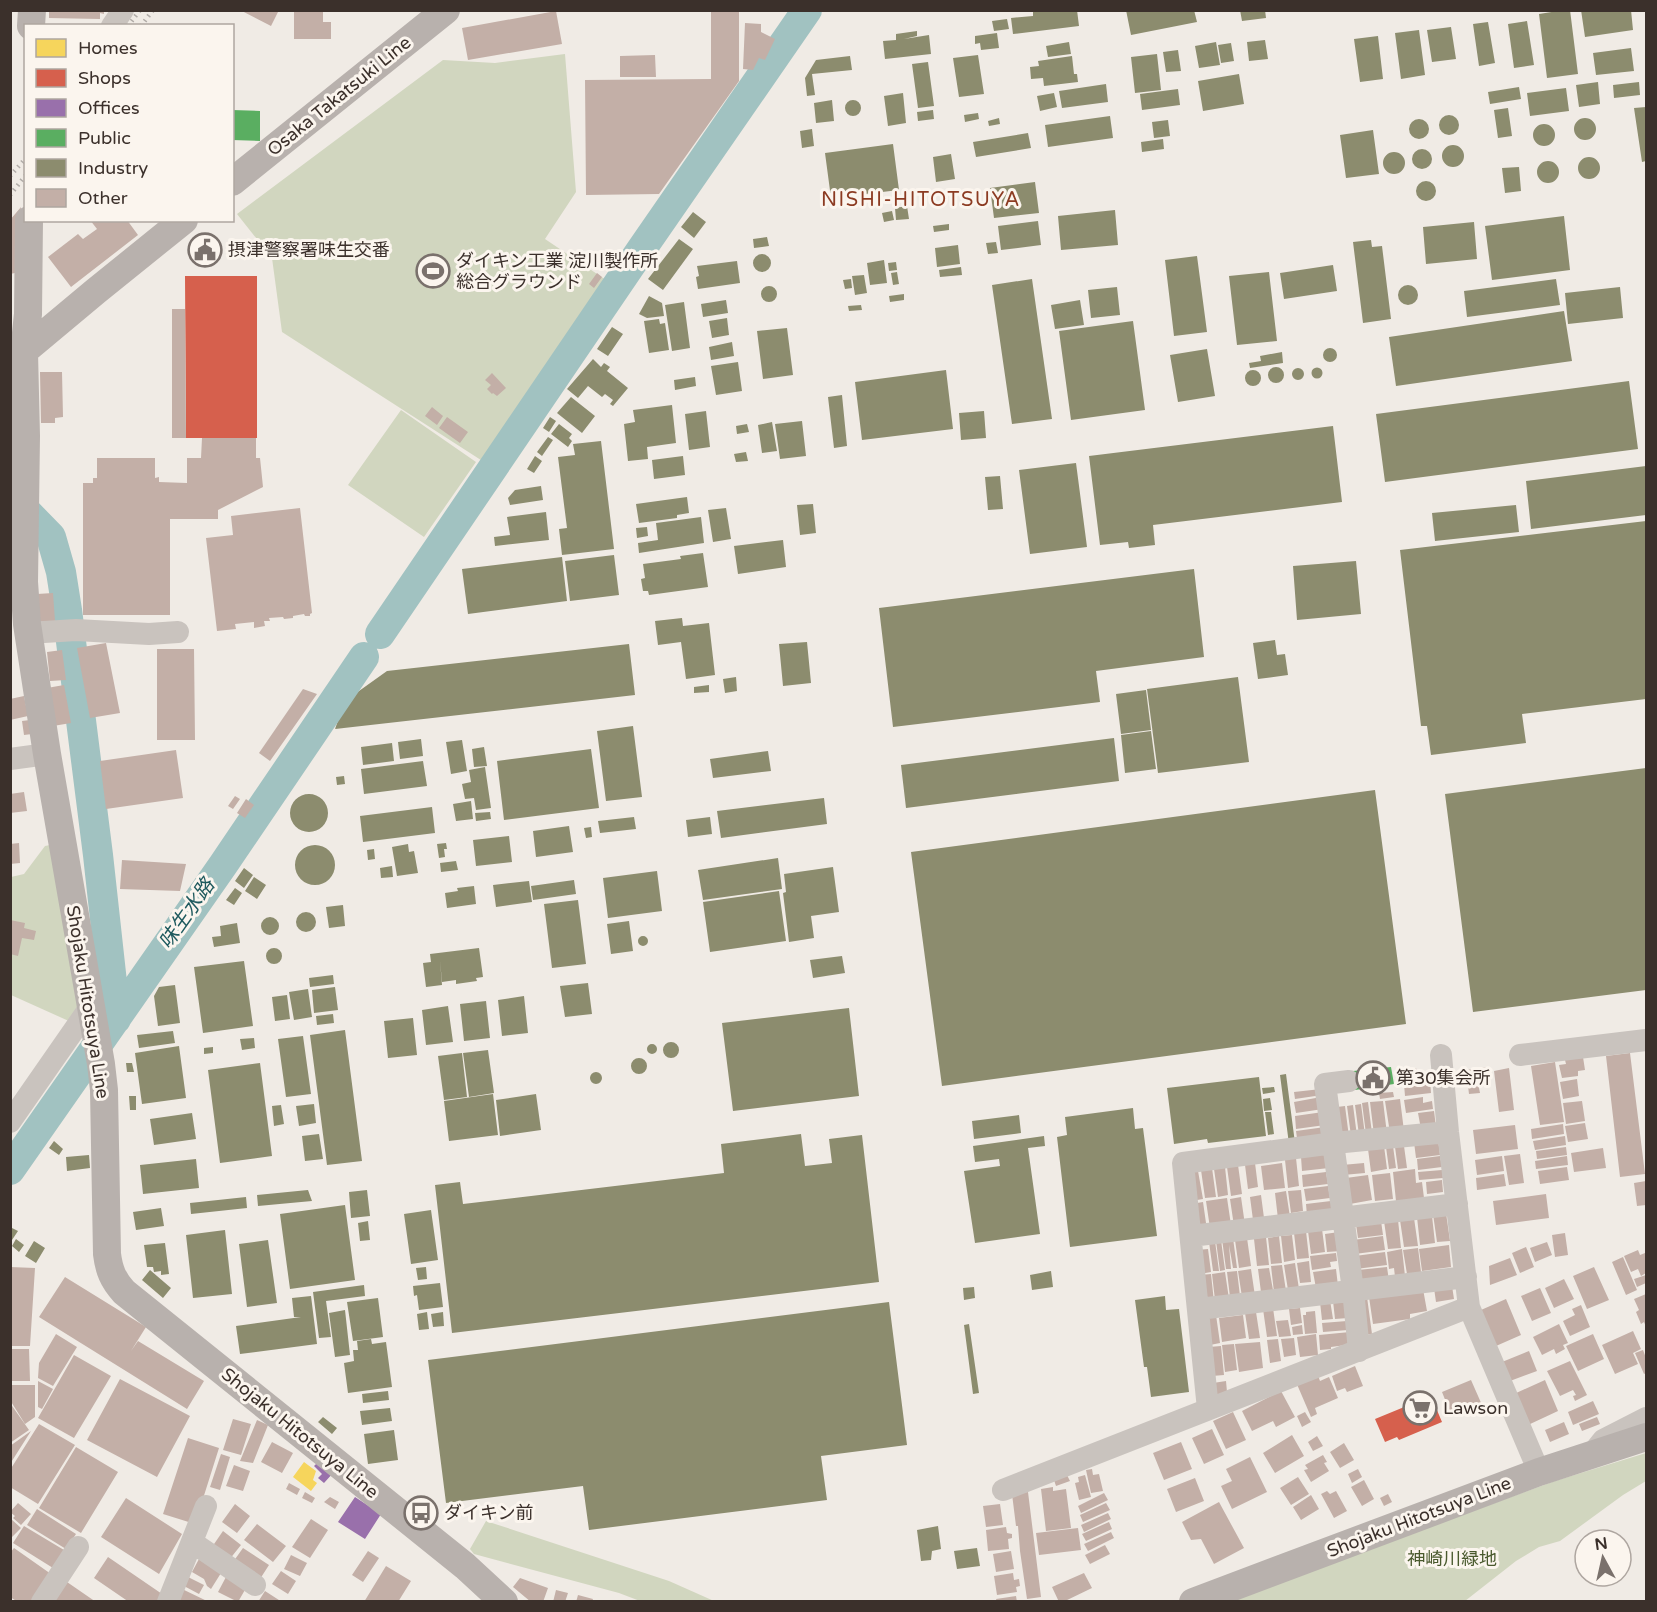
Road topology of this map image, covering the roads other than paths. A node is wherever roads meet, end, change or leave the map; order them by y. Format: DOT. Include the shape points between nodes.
graph roads {
  1 [pos="123,10"];
  2 [pos="446,10"];
  3 [pos="113,24"];
  4 [pos="234,180"];
  5 [pos="29,222"];
  6 [pos="182,222"];
  7 [pos="17,357"];
  8 [pos="21,518"];
  9 [pos="178,632"];
  10 [pos="28,633"];
  11 [pos="47,754"];
  12 [pos="10,759"];
  13 [pos="93,1018"];
  14 [pos="1647,1040"];
  15 [pos="1441,1055"];
  16 [pos="1520,1055"];
  17 [pos="1349,1082"];
  18 [pos="10,1122"];
  19 [pos="1448,1132"];
  20 [pos="1334,1143"];
  21 [pos="1457,1204"];
  22 [pos="1343,1217"];
  23 [pos="1191,1236"];
  24 [pos="1466,1277"];
  25 [pos="1353,1290"];
  26 [pos="1468,1307"];
  27 [pos="1199,1309"];
  28 [pos="1359,1351"];
  29 [pos="1208,1409"];
  30 [pos="1647,1418"];
  31 [pos="1647,1437"];
  32 [pos="1590,1455"];
  33 [pos="1539,1472"];
  34 [pos="1003,1490"];
  35 [pos="206,1506"];
  36 [pos="192,1542"];
  37 [pos="78,1547"];
  38 [pos="255,1585"];
  39 [pos="42,1602"];
  40 [pos="168,1602"];
  41 [pos="504,1602"];
  42 [pos="1193,1602"];
  1 -- 3 [label="street"];
  2 -- 4 [label="main road, Osaka Takatsuki Line"];
  5 -- 7 [label="main road, Shojaku Hitotsuya Line" via="28,314"];
  6 -- 7 [label="main road"];
  7 -- 8 [label="main road, Shojaku Hitotsuya Line" via="26,436"];
  8 -- 10 [label="main road, Shojaku Hitotsuya Line"];
  9 -- 10 [label="street"];
  10 -- 11 [label="main road, Shojaku Hitotsuya Line"];
  11 -- 12 [label="street"];
  11 -- 13 [label="main road, Shojaku Hitotsuya Line"];
  13 -- 18 [label="street"];
  13 -- 41 [label="main road, Shojaku Hitotsuya Line" via="104,1090 107,1254 116,1284 465,1566"];
  14 -- 16 [label="street"];
  15 -- 19 [label="street"];
  17 -- 20 [label="street" via="1325,1084"];
  19 -- 20 [label="street"];
  19 -- 21 [label="street"];
  20 -- 22 [label="street"];
  20 -- 23 [label="street" via="1183,1163"];
  21 -- 22 [label="street"];
  21 -- 24 [label="street"];
  22 -- 23 [label="street"];
  22 -- 25 [label="street"];
  23 -- 27 [label="street"];
  24 -- 25 [label="street"];
  24 -- 26 [label="street"];
  25 -- 27 [label="street"];
  25 -- 28 [label="street"];
  26 -- 28 [label="street"];
  26 -- 33 [label="street"];
  27 -- 29 [label="street"];
  28 -- 29 [label="street"];
  29 -- 34 [label="street"];
  30 -- 32 [label="street" via="1604,1440"];
  31 -- 32 [label="main road, Shojaku Hitotsuya Line"];
  32 -- 33 [label="main road, Shojaku Hitotsuya Line"];
  33 -- 42 [label="main road, Shojaku Hitotsuya Line"];
  35 -- 36 [label="street"];
  36 -- 38 [label="street"];
  36 -- 40 [label="street"];
  37 -- 39 [label="street"];
}
